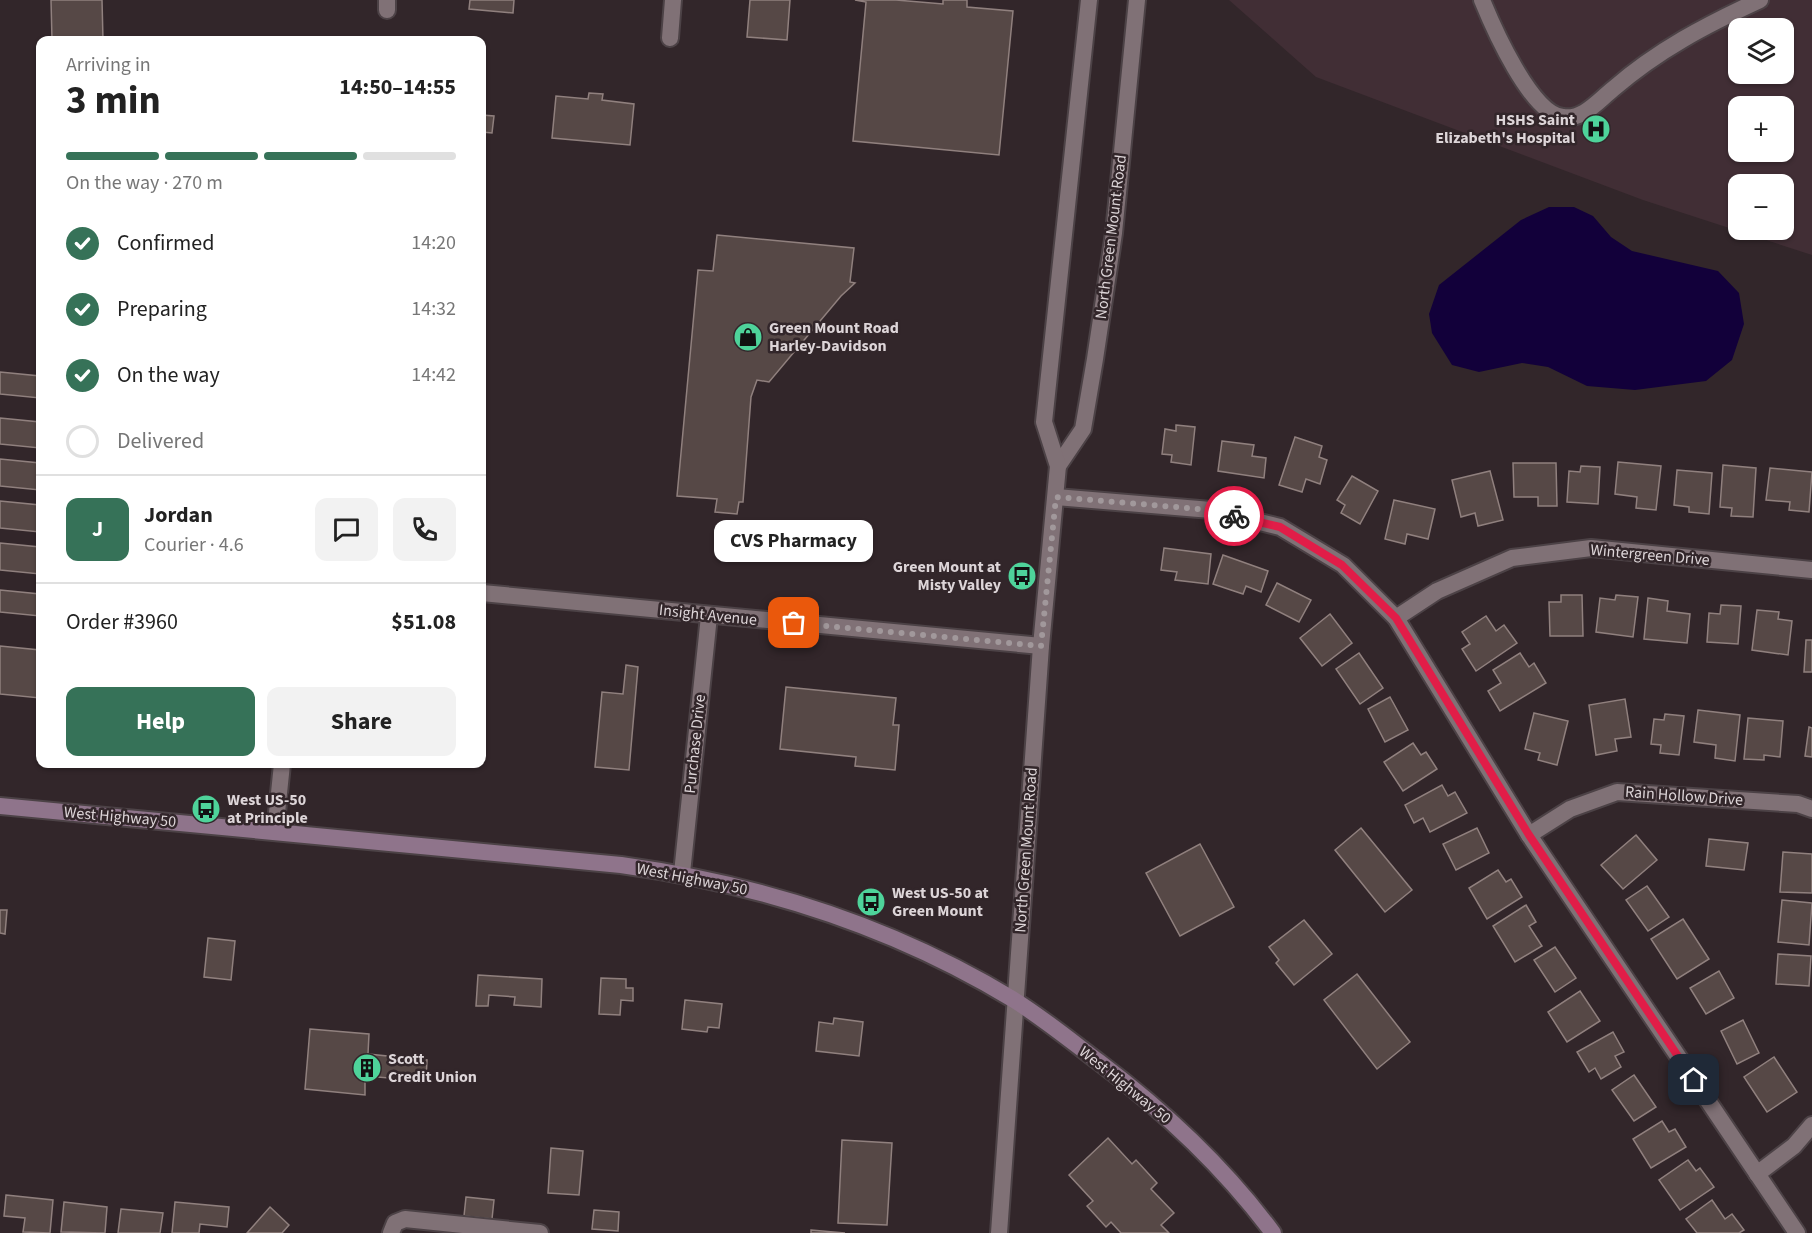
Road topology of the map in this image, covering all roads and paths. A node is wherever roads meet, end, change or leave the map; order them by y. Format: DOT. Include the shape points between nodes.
graph roads {
  1 [pos="673,0"];
  2 [pos="1089,0"];
  3 [pos="1137,0"];
  4 [pos="1482,0"];
  5 [pos="1760,0"];
  6 [pos="670,38"];
  7 [pos="1058,466"];
  8 [pos="1056,497"];
  9 [pos="1812,570"];
  10 [pos="486,593"];
  11 [pos="709,616"];
  12 [pos="1396,618"];
  13 [pos="1041,646"];
  14 [pos="282,768"];
  15 [pos="0,806"];
  16 [pos="1812,809"];
  17 [pos="275,832"];
  18 [pos="1529,835"];
  19 [pos="682,873"];
  20 [pos="1015,1001"];
  21 [pos="1812,1125"];
  22 [pos="1757,1174"];
  23 [pos="391,1233"];
  24 [pos="540,1233"];
  25 [pos="999,1233"];
  26 [pos="1274,1233"];
  27 [pos="1797,1233"];
  1 -- 6 [label="street"];
  2 -- 7 [label="street, North Green Mount Road" via="1044,422"];
  3 -- 7 [label="street, North Green Mount Road" via="1114,233 1087,406 1083,429"];
  4 -- 5 [label="street" via="1509,57 1529,88 1542,106 1560,117 1581,115 1662,50"];
  7 -- 8 [label="street, North Green Mount Road"];
  8 -- 12 [label="street" via="1211,510 1280,527 1342,565"];
  8 -- 13 [label="street, North Green Mount Road"];
  9 -- 12 [label="street, Wintergreen Drive" via="1591,548 1512,558 1437,591"];
  10 -- 11 [label="street, Insight Avenue"];
  11 -- 13 [label="street, Insight Avenue"];
  11 -- 19 [label="street, Purchase Drive"];
  12 -- 18 [label="street"];
  13 -- 20 [label="street, North Green Mount Road"];
  14 -- 17 [label="street"];
  15 -- 17 [label="main road, West Highway 50"];
  16 -- 18 [label="street, Rain Hollow Drive" via="1798,804 1617,792 1570,809"];
  17 -- 19 [label="main road, West Highway 50"];
  18 -- 22 [label="street"];
  19 -- 20 [label="main road, West Highway 50" via="779,897 855,923 916,948"];
  20 -- 25 [label="street, North Green Mount Road"];
  20 -- 26 [label="main road, West Highway 50" via="1146,1097 1205,1154"];
  21 -- 22 [label="street" via="1794,1146"];
  22 -- 27 [label="street"];
  23 -- 24 [label="street" via="395,1223 405,1220"];
}
